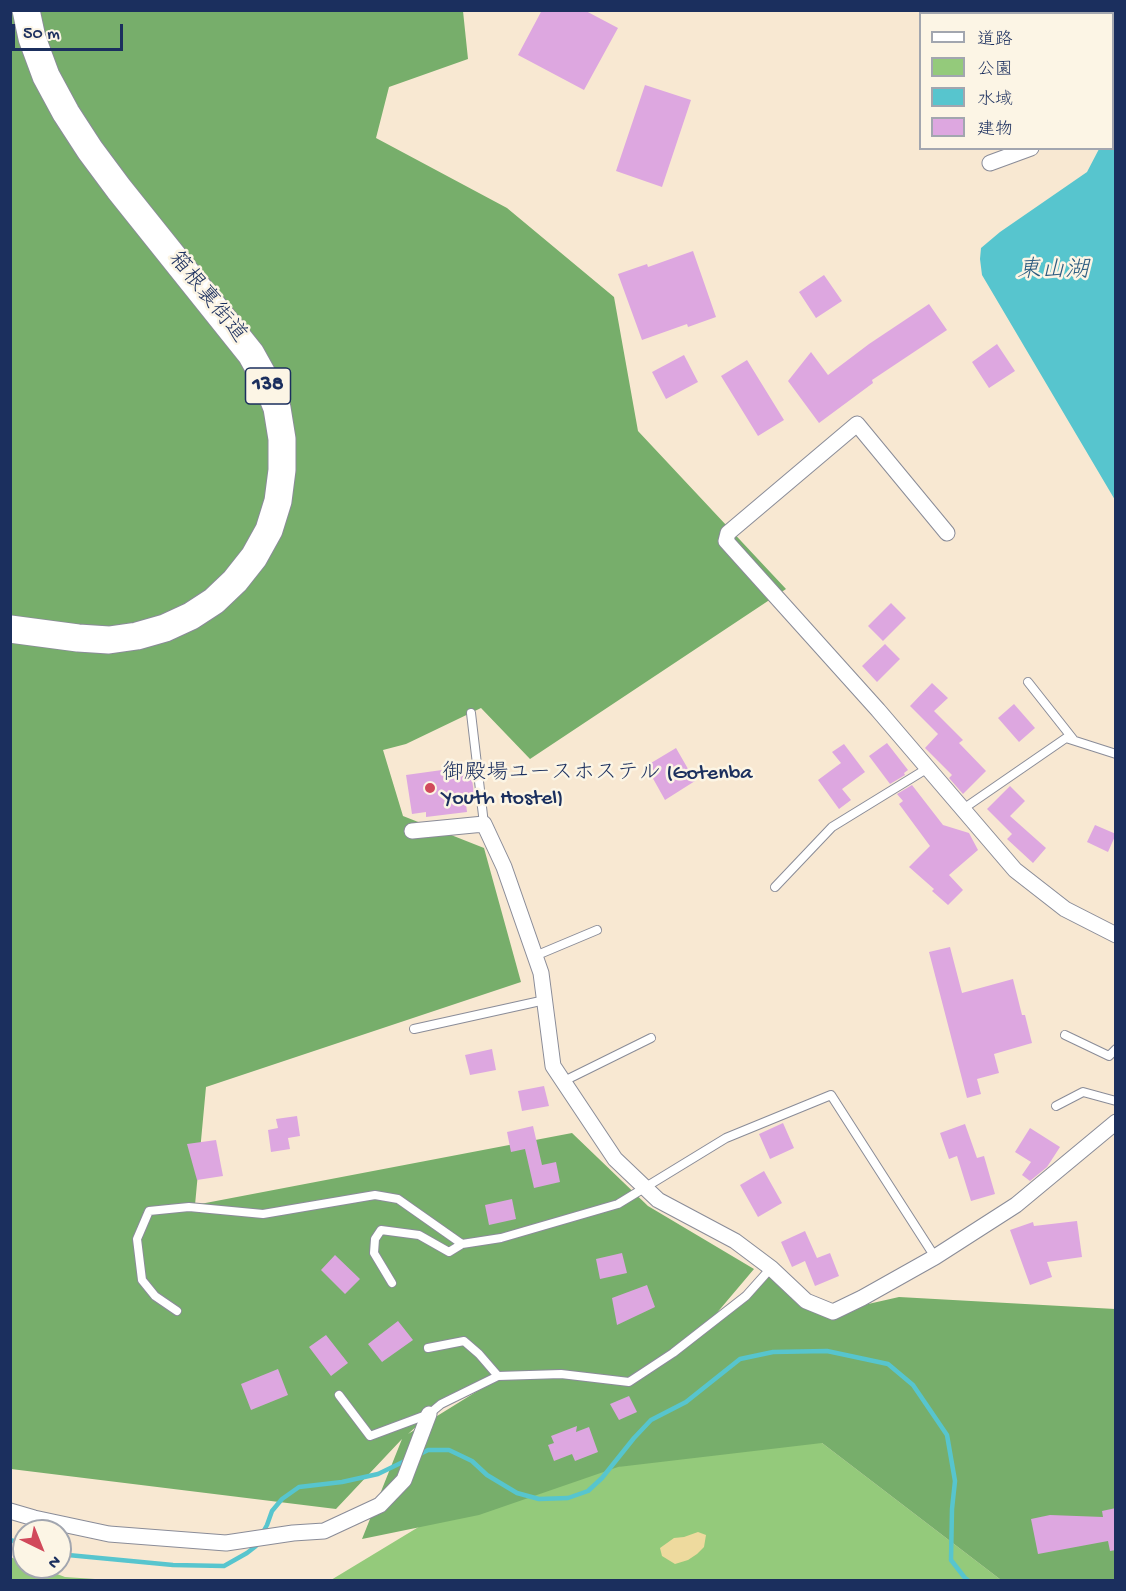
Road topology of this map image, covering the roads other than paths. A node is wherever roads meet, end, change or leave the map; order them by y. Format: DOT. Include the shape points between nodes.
graph roads {
  1 [pos="26,10"];
  2 [pos="1025,150"];
  3 [pos="990,164"];
  4 [pos="947,533"];
  5 [pos="10,628"];
  6 [pos="1028,682"];
  7 [pos="471,713"];
  8 [pos="1074,740"];
  9 [pos="1116,754"];
  10 [pos="928,768"];
  11 [pos="963,809"];
  12 [pos="484,824"];
  13 [pos="412,831"];
  14 [pos="775,887"];
  15 [pos="597,930"];
  16 [pos="1116,935"];
  17 [pos="535,956"];
  18 [pos="544,1000"];
  19 [pos="414,1029"];
  20 [pos="1065,1035"];
  21 [pos="651,1038"];
  22 [pos="1116,1049"];
  23 [pos="564,1081"];
  24 [pos="1116,1101"];
  25 [pos="1056,1106"];
  26 [pos="1116,1122"];
  27 [pos="646,1188"];
  28 [pos="462,1244"];
  29 [pos="935,1257"];
  30 [pos="771,1268"];
  31 [pos="392,1283"];
  32 [pos="177,1311"];
  33 [pos="428,1348"];
  34 [pos="498,1376"];
  35 [pos="339,1395"];
  36 [pos="429,1414"];
  37 [pos="10,1511"];
  1 -- 5 [label="highway, 箱根裏街道 / 138" via="46,76 90,150 251,354 277,408 282,470 269,530 254,557 214,601 191,616 165,628 109,640"];
  2 -- 3 [label="street"];
  4 -- 10 [label="street" via="857,424 728,533 726,541"];
  6 -- 8 [label="lane"];
  7 -- 12 [label="lane"];
  8 -- 9 [label="lane"];
  8 -- 11 [label="lane" via="1066,738"];
  10 -- 11 [label="street"];
  10 -- 14 [label="lane" via="832,827"];
  11 -- 16 [label="street" via="1015,870 1065,909"];
  12 -- 13 [label="street"];
  12 -- 17 [label="street" via="504,867"];
  15 -- 17 [label="lane"];
  17 -- 18 [label="street"];
  18 -- 19 [label="lane"];
  18 -- 23 [label="street" via="553,1066"];
  20 -- 22 [label="lane" via="1108,1056"];
  21 -- 23 [label="lane"];
  23 -- 27 [label="street" via="615,1158"];
  24 -- 25 [label="lane" via="1083,1092"];
  26 -- 29 [label="street" via="1016,1205"];
  27 -- 28 [label="lane" via="618,1204 501,1239"];
  27 -- 29 [label="lane" via="726,1138 831,1095"];
  27 -- 30 [label="street" via="658,1200 735,1241"];
  28 -- 31 [label="lane" via="449,1252 419,1235 381,1230 375,1239 374,1253"];
  28 -- 32 [label="lane" via="398,1199 375,1195 263,1214 189,1207 149,1211 137,1239 142,1280 155,1296"];
  29 -- 30 [label="street" via="833,1312 806,1301"];
  30 -- 34 [label="lane" via="746,1296 629,1382 561,1374"];
  33 -- 34 [label="lane" via="464,1341"];
  34 -- 36 [label="lane"];
  35 -- 36 [label="lane" via="370,1436"];
  36 -- 37 [label="street" via="404,1480 380,1505 324,1531 226,1543 109,1534"];
}
